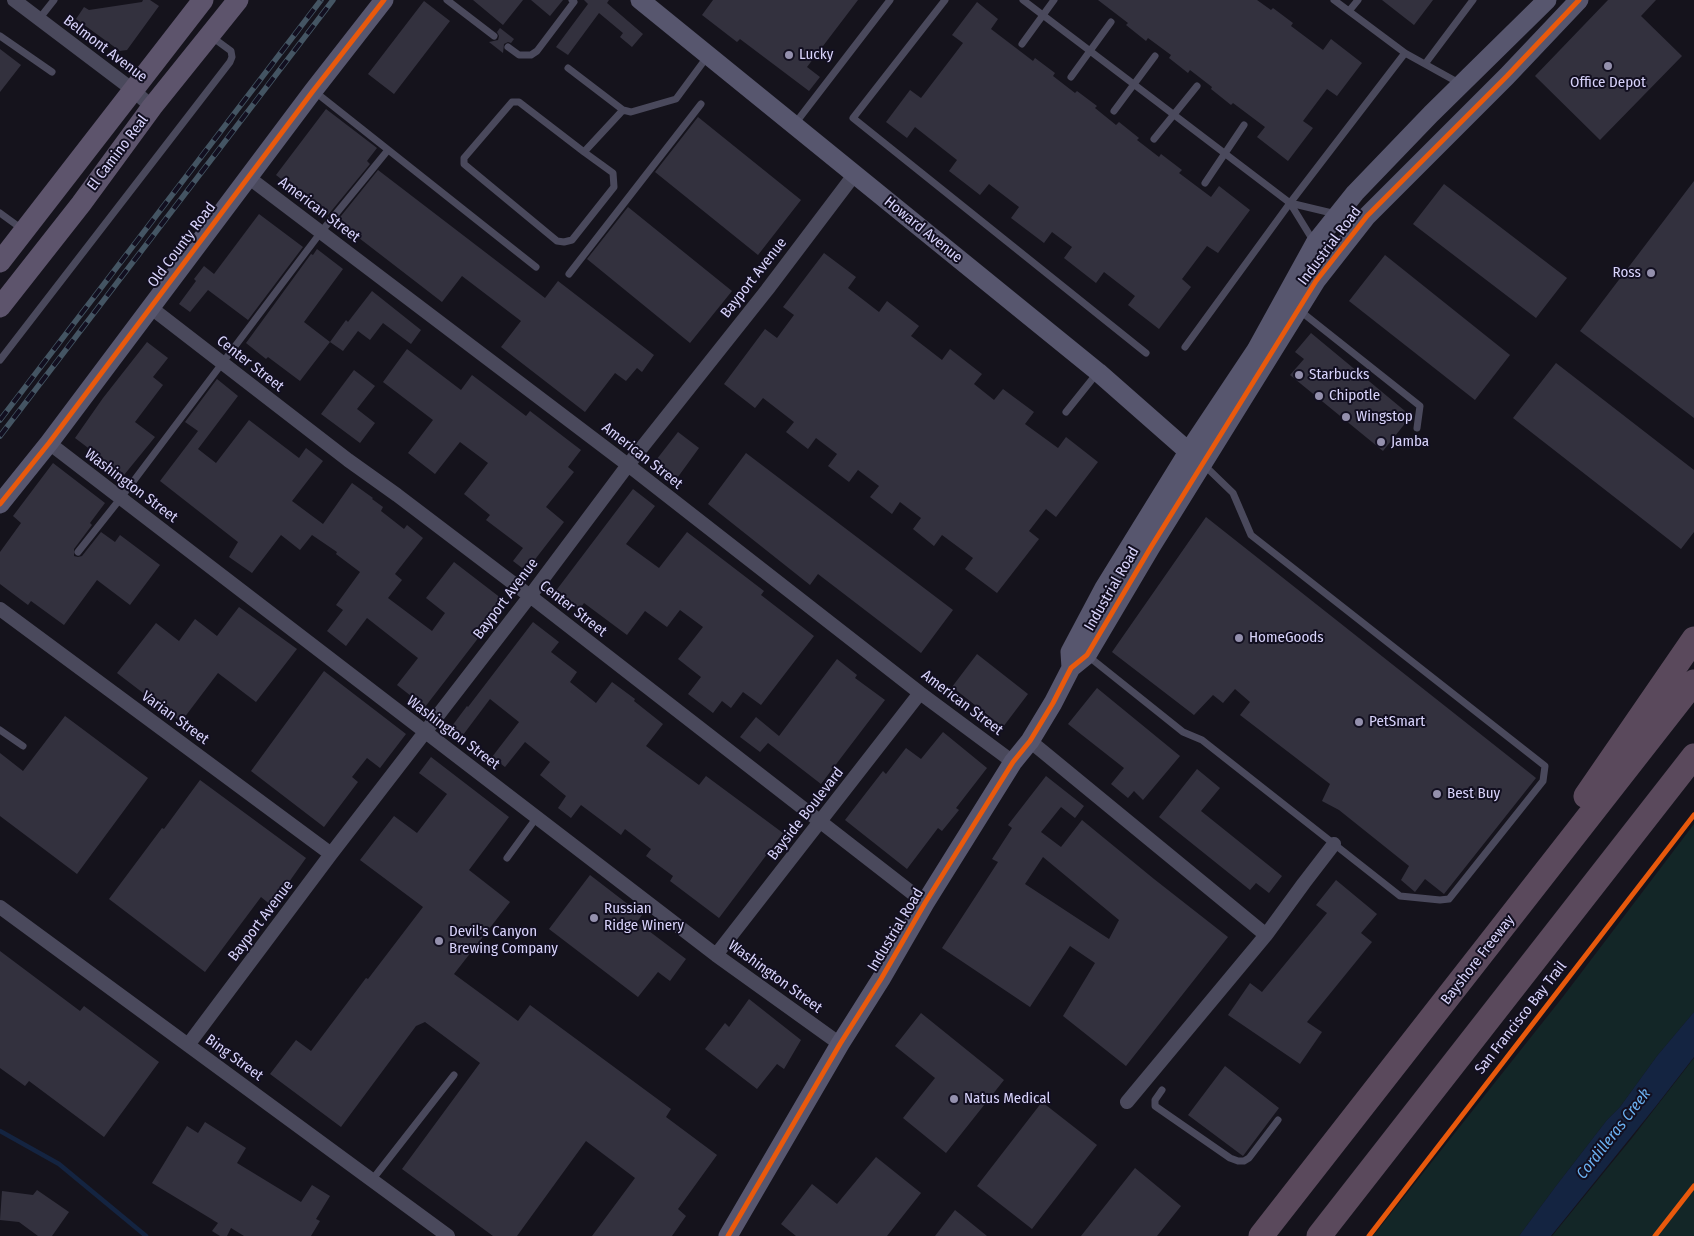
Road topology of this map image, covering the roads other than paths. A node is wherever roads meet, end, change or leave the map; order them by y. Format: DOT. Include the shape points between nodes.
graph roads {
  1 [pos="14,0"];
  2 [pos="54,0"];
  3 [pos="203,0"];
  4 [pos="238,0"];
  5 [pos="384,0"];
  6 [pos="447,0"];
  7 [pos="576,0"];
  8 [pos="640,0"];
  9 [pos="890,0"];
  10 [pos="946,0"];
  11 [pos="1023,0"];
  12 [pos="1054,0"];
  13 [pos="1334,0"];
  14 [pos="1358,0"];
  15 [pos="1473,0"];
  16 [pos="1547,0"];
  17 [pos="1579,0"];
  18 [pos="1349,11"];
  19 [pos="1043,15"];
  20 [pos="39,19"];
  21 [pos="1111,22"];
  22 [pos="210,35"];
  23 [pos="0,36"];
  24 [pos="494,36"];
  25 [pos="1022,44"];
  26 [pos="508,46"];
  27 [pos="1090,51"];
  28 [pos="1405,53"];
  29 [pos="709,55"];
  30 [pos="1155,56"];
  31 [pos="1425,64"];
  32 [pos="568,68"];
  33 [pos="52,72"];
  34 [pos="1071,77"];
  35 [pos="1134,85"];
  36 [pos="1461,85"];
  37 [pos="1197,86"];
  38 [pos="132,90"];
  39 [pos="313,91"];
  40 [pos="701,104"];
  41 [pos="152,107"];
  42 [pos="622,110"];
  43 [pos="1114,110"];
  44 [pos="1174,114"];
  45 [pos="794,125"];
  46 [pos="1244,125"];
  47 [pos="1154,139"];
  48 [pos="388,150"];
  49 [pos="584,152"];
  50 [pos="1225,154"];
  51 [pos="854,175"];
  52 [pos="248,177"];
  53 [pos="1205,183"];
  54 [pos="1290,203"];
  55 [pos="0,213"];
  56 [pos="1338,214"];
  57 [pos="24,231"];
  58 [pos="321,232"];
  59 [pos="1315,243"];
  60 [pos="0,262"];
  61 [pos="536,267"];
  62 [pos="569,274"];
  63 [pos="0,307"];
  64 [pos="150,308"];
  65 [pos="1298,310"];
  66 [pos="1185,347"];
  67 [pos="1146,353"];
  68 [pos="0,360"];
  69 [pos="222,362"];
  70 [pos="1098,372"];
  71 [pos="1066,412"];
  72 [pos="1417,428"];
  73 [pos="48,443"];
  74 [pos="1195,458"];
  75 [pos="628,465"];
  76 [pos="120,499"];
  77 [pos="0,504"];
  78 [pos="78,552"];
  79 [pos="530,596"];
  80 [pos="0,609"];
  81 [pos="1694,639"];
  82 [pos="1087,655"];
  83 [pos="1070,668"];
  84 [pos="1694,682"];
  85 [pos="920,693"];
  86 [pos="0,730"];
  87 [pos="425,732"];
  88 [pos="1030,740"];
  89 [pos="23,746"];
  90 [pos="1694,756"];
  91 [pos="1013,762"];
  92 [pos="537,818"];
  93 [pos="821,822"];
  94 [pos="1334,844"];
  95 [pos="331,854"];
  96 [pos="507,858"];
  97 [pos="925,903"];
  98 [pos="0,907"];
  99 [pos="1266,935"];
  100 [pos="716,955"];
  101 [pos="1432,1019"];
  102 [pos="840,1044"];
  103 [pos="188,1045"];
  104 [pos="454,1075"];
  105 [pos="1162,1090"];
  106 [pos="1127,1102"];
  107 [pos="1278,1120"];
  108 [pos="372,1180"];
  109 [pos="448,1236"];
  110 [pos="728,1236"];
  111 [pos="1261,1236"];
  112 [pos="1319,1236"];
  1 -- 20 [label="street, Belmont Avenue"];
  2 -- 20 [label="lane"];
  3 -- 38 [label="main road, El Camino Real"];
  4 -- 22 [label="main road, El Camino Real"];
  5 -- 39 [label="main road, Old County Road"];
  6 -- 24 [label="lane"];
  7 -- 26 [label="lane" via="537,51 524,56"];
  8 -- 29 [label="main road, Howard Avenue"];
  9 -- 45 [label="lane"];
  10 -- 67 [label="lane" via="853,118"];
  11 -- 19 [label="lane"];
  12 -- 19 [label="lane"];
  13 -- 18 [label="lane"];
  14 -- 18 [label="lane"];
  15 -- 31 [label="lane"];
  16 -- 36 [label="main road, Industrial Road"];
  17 -- 65 [label="main road, Industrial Road" via="1366,216"];
  18 -- 28 [label="lane"];
  19 -- 25 [label="lane"];
  19 -- 27 [label="lane"];
  20 -- 38 [label="street, Belmont Avenue"];
  21 -- 27 [label="lane"];
  22 -- 41 [label="main road, El Camino Real"];
  22 -- 68 [label="lane" via="231,51 230,62"];
  23 -- 33 [label="lane"];
  27 -- 34 [label="lane"];
  27 -- 35 [label="lane"];
  28 -- 31 [label="lane"];
  28 -- 54 [label="lane"];
  29 -- 42 [label="lane" via="676,99 631,112"];
  29 -- 45 [label="main road, Howard Avenue"];
  30 -- 35 [label="lane"];
  31 -- 36 [label="lane"];
  32 -- 42 [label="lane"];
  35 -- 43 [label="lane"];
  35 -- 44 [label="lane"];
  36 -- 56 [label="main road, Industrial Road"];
  37 -- 44 [label="lane"];
  38 -- 41 [label="street, Belmont Avenue"];
  38 -- 57 [label="main road, El Camino Real"];
  39 -- 48 [label="lane"];
  39 -- 52 [label="main road, Old County Road"];
  40 -- 62 [label="lane"];
  41 -- 63 [label="main road, El Camino Real"];
  42 -- 49 [label="lane"];
  44 -- 47 [label="lane"];
  44 -- 50 [label="lane"];
  45 -- 51 [label="main road, Howard Avenue"];
  46 -- 50 [label="lane"];
  48 -- 58 [label="lane"];
  48 -- 61 [label="lane"];
  49 -- 49 [label="lane" via="519,102 512,102 464,158 464,164 557,241 564,242 572,240 614,187 612,173"];
  50 -- 53 [label="lane"];
  50 -- 54 [label="lane"];
  51 -- 70 [label="main road, Howard Avenue"];
  51 -- 75 [label="street, Bayport Avenue"];
  52 -- 58 [label="street, American Street"];
  52 -- 64 [label="main road, Old County Road"];
  54 -- 56 [label="lane"];
  54 -- 59 [label="lane"];
  54 -- 66 [label="lane"];
  55 -- 57 [label="lane"];
  56 -- 59 [label="main road, Industrial Road"];
  57 -- 60 [label="main road, El Camino Real"];
  58 -- 69 [label="lane"];
  58 -- 75 [label="street, American Street"];
  59 -- 74 [label="main road, Industrial Road"];
  64 -- 69 [label="street, Center Street"];
  64 -- 73 [label="main road, Old County Road"];
  65 -- 72 [label="lane" via="1420,406"];
  65 -- 74 [label="main road, Industrial Road"];
  69 -- 76 [label="lane"];
  69 -- 79 [label="street, Center Street"];
  70 -- 71 [label="lane"];
  70 -- 74 [label="main road, Howard Avenue"];
  73 -- 76 [label="street, Washington Street"];
  73 -- 77 [label="main road, Old County Road"];
  74 -- 82 [label="main road, Industrial Road" via="1146,555"];
  74 -- 83 [label="main road, Industrial Road" via="1104,588 1070,652"];
  74 -- 94 [label="lane" via="1233,493 1251,535 1545,766 1543,781 1449,899 1400,896"];
  75 -- 79 [label="street, Bayport Avenue"];
  75 -- 85 [label="street, American Street"];
  76 -- 78 [label="lane"];
  76 -- 87 [label="street, Washington Street"];
  79 -- 87 [label="street, Bayport Avenue"];
  79 -- 93 [label="street, Center Street"];
  80 -- 95 [label="street, Varian Street"];
  81 -- 101 [label="highway"];
  82 -- 83 [label="main road, Industrial Road"];
  82 -- 94 [label="lane" via="1183,732 1202,740"];
  83 -- 88 [label="main road, Industrial Road"];
  84 -- 101 [label="highway, Bayshore Freeway"];
  85 -- 91 [label="street, American Street"];
  85 -- 93 [label="street, Bayside Boulevard"];
  86 -- 89 [label="lane"];
  87 -- 92 [label="street, Washington Street"];
  87 -- 95 [label="street, Bayport Avenue"];
  88 -- 91 [label="main road, Industrial Road"];
  88 -- 99 [label="street"];
  90 -- 112 [label="highway"];
  91 -- 97 [label="main road, Industrial Road"];
  92 -- 96 [label="lane"];
  92 -- 100 [label="street, Washington Street"];
  93 -- 97 [label="street, Center Street"];
  93 -- 100 [label="street, Bayside Boulevard"];
  94 -- 99 [label="street"];
  95 -- 103 [label="street, Bayport Avenue"];
  97 -- 102 [label="main road, Industrial Road"];
  98 -- 103 [label="street, Bing Street"];
  99 -- 106 [label="street"];
  100 -- 102 [label="street, Washington Street"];
  101 -- 111 [label="highway, Bayshore Freeway"];
  102 -- 110 [label="main road, Industrial Road"];
  103 -- 108 [label="street, Bing Street"];
  104 -- 108 [label="lane"];
  105 -- 107 [label="lane" via="1155,1106 1238,1161 1249,1158"];
  108 -- 109 [label="street, Bing Street"];
}
